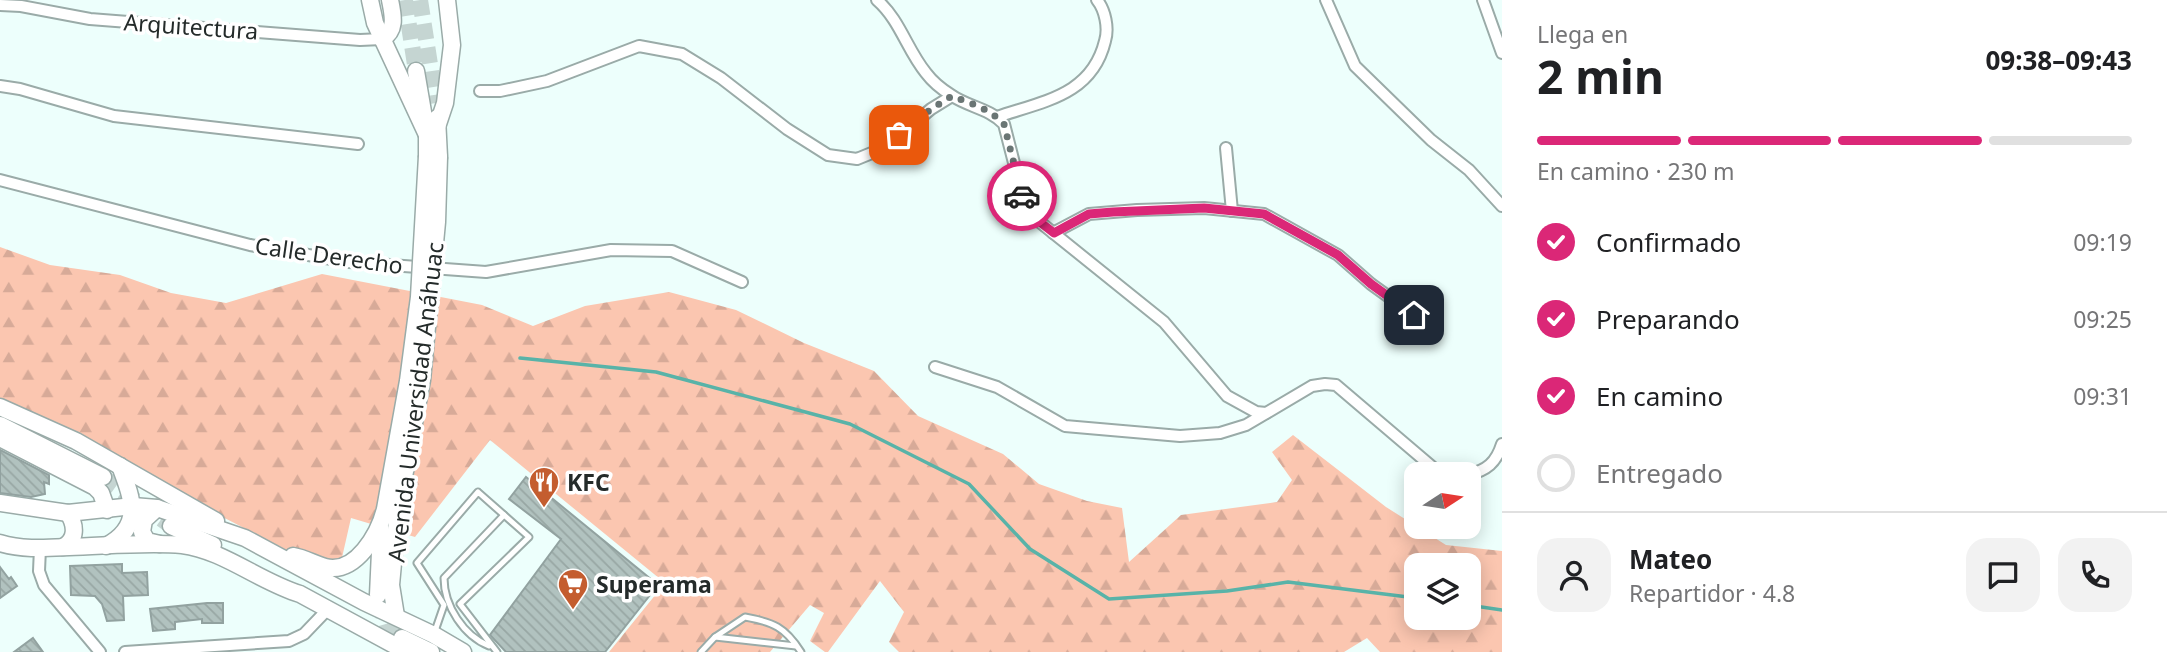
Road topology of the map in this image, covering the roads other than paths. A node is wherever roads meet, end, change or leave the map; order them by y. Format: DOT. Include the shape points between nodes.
graph roads {
  1 [pos="370,0"];
  2 [pos="390,0"];
  3 [pos="447,0"];
  4 [pos="877,0"];
  5 [pos="1097,0"];
  6 [pos="1326,0"];
  7 [pos="1483,0"];
  8 [pos="0,5"];
  9 [pos="382,39"];
  10 [pos="1502,53"];
  11 [pos="416,71"];
  12 [pos="0,86"];
  13 [pos="480,91"];
  14 [pos="952,96"];
  15 [pos="436,103"];
  16 [pos="997,117"];
  17 [pos="432,131"];
  18 [pos="358,144"];
  19 [pos="1227,148"];
  20 [pos="0,180"];
  21 [pos="1502,206"];
  22 [pos="1232,211"];
  23 [pos="1054,233"];
  24 [pos="741,282"];
  25 [pos="1414,315"];
  26 [pos="934,367"];
  27 [pos="0,407"];
  28 [pos="1266,413"];
  29 [pos="0,425"];
  30 [pos="0,438"];
  31 [pos="1502,444"];
  32 [pos="1426,462"];
  33 [pos="120,466"];
  34 [pos="1481,470"];
  35 [pos="103,477"];
  36 [pos="0,503"];
  37 [pos="133,506"];
  38 [pos="157,508"];
  39 [pos="107,510"];
  40 [pos="68,513"];
  41 [pos="388,514"];
  42 [pos="504,515"];
  43 [pos="171,526"];
  44 [pos="245,538"];
  45 [pos="0,543"];
  46 [pos="160,544"];
  47 [pos="106,546"];
  48 [pos="63,547"];
  49 [pos="40,548"];
  50 [pos="280,556"];
  51 [pos="300,593"];
  52 [pos="378,596"];
  53 [pos="460,604"];
  54 [pos="447,605"];
  55 [pos="327,610"];
  56 [pos="397,617"];
  57 [pos="434,635"];
  58 [pos="715,637"];
  59 [pos="405,645"];
  60 [pos="799,649"];
  61 [pos="494,650"];
  62 [pos="100,652"];
  63 [pos="125,652"];
  64 [pos="430,652"];
  65 [pos="463,652"];
  66 [pos="701,652"];
  1 -- 9 [label="main road"];
  2 -- 9 [label="main road" via="392,27"];
  3 -- 17 [label="main road" via="452,44 445,103"];
  4 -- 14 [label="street" via="889,10 926,73"];
  5 -- 16 [label="street" via="1103,7 1107,34 1101,57 1085,80 1060,96"];
  6 -- 21 [label="street" via="1355,66"];
  7 -- 10 [label="street"];
  8 -- 9 [label="street, Arquitectura" via="90,19"];
  9 -- 17 [label="main road"];
  11 -- 17 [label="main road, Avenida Universidad Anáhuac"];
  12 -- 18 [label="street" via="114,116"];
  13 -- 14 [label="street" via="547,81 639,46 682,54 828,155 857,159 884,148"];
  14 -- 16 [label="street"];
  15 -- 17 [label="main road, Avenida Universidad Anáhuac"];
  16 -- 23 [label="street" via="1004,124 1023,198 1036,219"];
  17 -- 41 [label="main road, Avenida Universidad Anáhuac, bridge" via="438,222 422,380"];
  19 -- 22 [label="street"];
  20 -- 24 [label="street, Calle Derecho" via="250,245 349,262 486,272 611,250 672,251"];
  22 -- 23 [label="street" via="1204,208 1089,214"];
  22 -- 25 [label="street" via="1264,214 1303,234 1338,255"];
  23 -- 28 [label="street" via="1164,322 1227,396"];
  26 -- 28 [label="street" via="997,387 1065,426 1180,436 1220,433"];
  27 -- 33 [label="main road"];
  28 -- 32 [label="street" via="1312,386 1336,385"];
  29 -- 35 [label="main road"];
  30 -- 39 [label="main road" via="95,487"];
  31 -- 34 [label="street" via="1499,456"];
  33 -- 37 [label="main road"];
  33 -- 44 [label="main road"];
  36 -- 40 [label="main road"];
  37 -- 38 [label="main road"];
  37 -- 39 [label="main road"];
  37 -- 47 [label="main road" via="130,523"];
  38 -- 44 [label="main road"];
  38 -- 46 [label="main road" via="144,520 142,532 148,541"];
  39 -- 40 [label="main road"];
  40 -- 48 [label="main road" via="74,532"];
  41 -- 50 [label="main road, Avenida Universidad Anáhuac" via="369,546 340,566"];
  41 -- 52 [label="main road"];
  41 -- 56 [label="main road, Avenida Universidad Anáhuac"];
  42 -- 53 [label="lane" via="529,537"];
  42 -- 54 [label="lane" via="444,578"];
  42 -- 54 [label="lane" via="478,492 417,563"];
  43 -- 51 [label="main road"];
  44 -- 50 [label="main road"];
  45 -- 49 [label="main road"];
  46 -- 47 [label="main road"];
  46 -- 51 [label="main road" via="203,549"];
  47 -- 48 [label="main road"];
  48 -- 49 [label="main road"];
  49 -- 62 [label="street" via="44,585"];
  50 -- 56 [label="main road"];
  51 -- 55 [label="main road"];
  53 -- 54 [label="lane"];
  53 -- 61 [label="lane"];
  54 -- 57 [label="lane"];
  54 -- 61 [label="lane" via="472,638"];
  55 -- 59 [label="main road"];
  55 -- 63 [label="street" via="304,634 289,641"];
  56 -- 57 [label="main road"];
  57 -- 65 [label="main road"];
  58 -- 60 [label="lane"];
  58 -- 60 [label="lane" via="745,617 777,625"];
  58 -- 66 [label="lane"];
  59 -- 64 [label="main road"];
}
